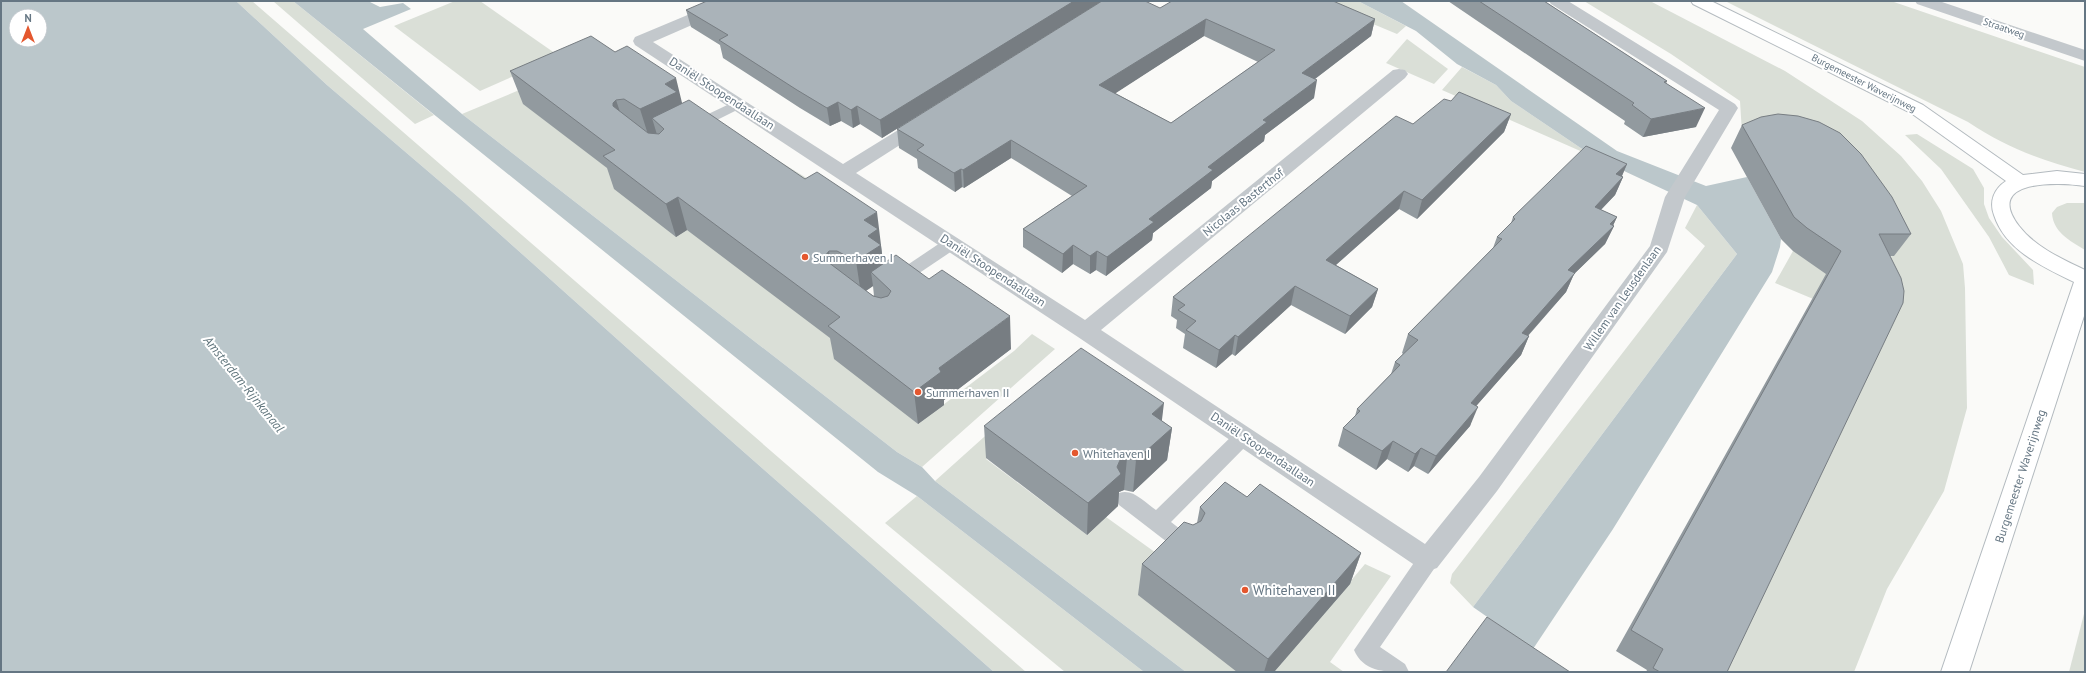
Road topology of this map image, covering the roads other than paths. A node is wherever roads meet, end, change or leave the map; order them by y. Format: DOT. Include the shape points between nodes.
graph roads {
  1 [pos="734,1"];
  2 [pos="1557,1"];
  3 [pos="1699,1"];
  4 [pos="1924,1"];
  5 [pos="2085,56"];
  6 [pos="1399,74"];
  7 [pos="738,104"];
  8 [pos="936,114"];
  9 [pos="682,132"];
  10 [pos="844,172"];
  11 [pos="2085,180"];
  12 [pos="2019,181"];
  13 [pos="952,243"];
  14 [pos="2085,279"];
  15 [pos="880,292"];
  16 [pos="1086,331"];
  17 [pos="1244,436"];
  18 [pos="1126,499"];
  19 [pos="1156,522"];
  20 [pos="1187,546"];
  21 [pos="1428,560"];
  22 [pos="1396,672"];
  23 [pos="1955,672"];
  1 -- 7 [label="street, Daniël Stoopendaallaan" via="640,41"];
  2 -- 21 [label="street, Willem van Leusdenlaan" via="1729,108 1675,198 1660,247 1488,484"];
  3 -- 12 [label="main road, Burgemeester Waverijnweg" via="1917,109"];
  4 -- 5 [label="street, Straatweg"];
  6 -- 16 [label="street, Nicolaas Basterthof"];
  7 -- 9 [label="lane"];
  7 -- 10 [label="street, Daniël Stoopendaallaan"];
  8 -- 10 [label="street"];
  10 -- 13 [label="street, Daniël Stoopendaallaan"];
  11 -- 12 [label="main road" via="2044,176"];
  12 -- 14 [label="main road" via="2006,191 2001,205 2006,222 2023,242 2049,261"];
  13 -- 15 [label="lane"];
  13 -- 16 [label="street, Daniël Stoopendaallaan"];
  14 -- 23 [label="main road, Burgemeester Waverijnweg"];
  16 -- 17 [label="street, Daniël Stoopendaallaan"];
  17 -- 19 [label="lane"];
  17 -- 21 [label="street, Daniël Stoopendaallaan"];
  18 -- 19 [label="lane"];
  19 -- 20 [label="lane"];
  21 -- 22 [label="lane" via="1365,650"];
}
